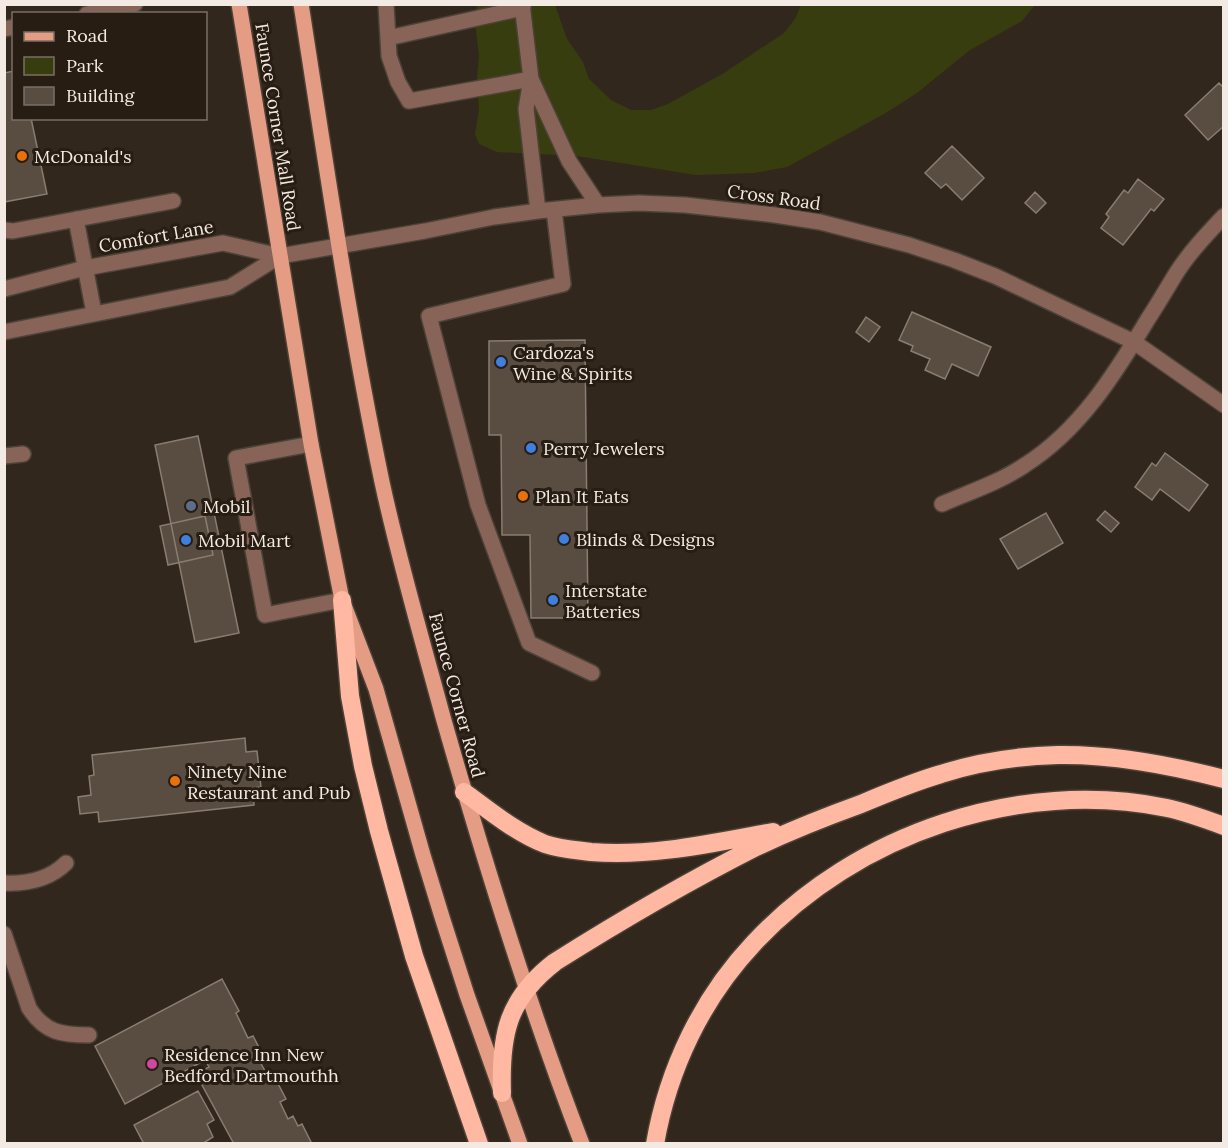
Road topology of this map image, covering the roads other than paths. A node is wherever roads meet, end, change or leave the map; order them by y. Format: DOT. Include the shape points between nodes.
graph roads {
  1 [pos="135,4"];
  2 [pos="239,4"];
  3 [pos="301,4"];
  4 [pos="386,4"];
  5 [pos="523,6"];
  6 [pos="97,12"];
  7 [pos="388,38"];
  8 [pos="531,80"];
  9 [pos="173,201"];
  10 [pos="598,205"];
  11 [pos="546,210"];
  12 [pos="1224,216"];
  13 [pos="76,219"];
  14 [pos="4,230"];
  15 [pos="339,246"];
  16 [pos="280,256"];
  17 [pos="85,268"];
  18 [pos="4,289"];
  19 [pos="94,314"];
  20 [pos="4,332"];
  21 [pos="1134,342"];
  22 [pos="1224,405"];
  23 [pos="311,444"];
  24 [pos="23,454"];
  25 [pos="4,456"];
  26 [pos="942,504"];
  27 [pos="342,600"];
  28 [pos="592,673"];
  29 [pos="1224,779"];
  30 [pos="464,792"];
  31 [pos="1224,826"];
  32 [pos="801,827"];
  33 [pos="66,863"];
  34 [pos="4,883"];
  35 [pos="4,934"];
  36 [pos="526,989"];
  37 [pos="89,1035"];
  38 [pos="502,1093"];
  39 [pos="478,1143"];
  40 [pos="520,1143"];
  41 [pos="582,1143"];
  42 [pos="655,1143"];
  1 -- 6 [label="street"];
  2 -- 16 [label="main road, Faunce Corner Mall Road"];
  3 -- 15 [label="main road"];
  4 -- 7 [label="street"];
  5 -- 7 [label="street"];
  5 -- 8 [label="street"];
  7 -- 8 [label="street" via="388,56 408,101"];
  8 -- 10 [label="street" via="569,161"];
  8 -- 11 [label="street" via="526,109"];
  9 -- 13 [label="street"];
  10 -- 11 [label="street, Cross Road"];
  10 -- 21 [label="street, Cross Road" via="639,203 718,208 820,222 865,233 995,276"];
  11 -- 15 [label="street, Cross Road"];
  11 -- 28 [label="street" via="562,284 429,316 478,505 529,643"];
  12 -- 21 [label="street" via="1178,271"];
  13 -- 14 [label="street"];
  13 -- 17 [label="street"];
  15 -- 16 [label="street, Cross Road"];
  15 -- 30 [label="main road, Faunce Corner Road" via="394,536"];
  16 -- 17 [label="street, Comfort Lane" via="222,243"];
  16 -- 19 [label="street" via="230,287"];
  16 -- 23 [label="main road"];
  17 -- 18 [label="street, Comfort Lane"];
  17 -- 19 [label="street"];
  19 -- 20 [label="street"];
  21 -- 22 [label="street, Cross Road"];
  21 -- 26 [label="street" via="1088,409 1047,449 998,480"];
  23 -- 27 [label="main road"];
  23 -- 27 [label="street" via="236,458 265,615"];
  24 -- 25 [label="street"];
  27 -- 38 [label="main road" via="376,689 439,907"];
  27 -- 39 [label="highway" via="350,696 379,831 414,956"];
  29 -- 32 [label="highway" via="1103,756 1017,759 943,773"];
  30 -- 32 [label="highway" via="523,834 572,850 656,852"];
  30 -- 36 [label="main road, Faunce Corner Road"];
  31 -- 42 [label="highway" via="1169,808 1074,800 971,814 872,854 781,916 730,971 690,1034 664,1104"];
  32 -- 36 [label="highway" via="661,897 555,962"];
  33 -- 34 [label="street" via="48,877"];
  35 -- 37 [label="street" via="36,1018 57,1032"];
  36 -- 38 [label="highway" via="507,1025 502,1044"];
  36 -- 41 [label="main road, Faunce Corner Road"];
  38 -- 40 [label="main road"];
}
